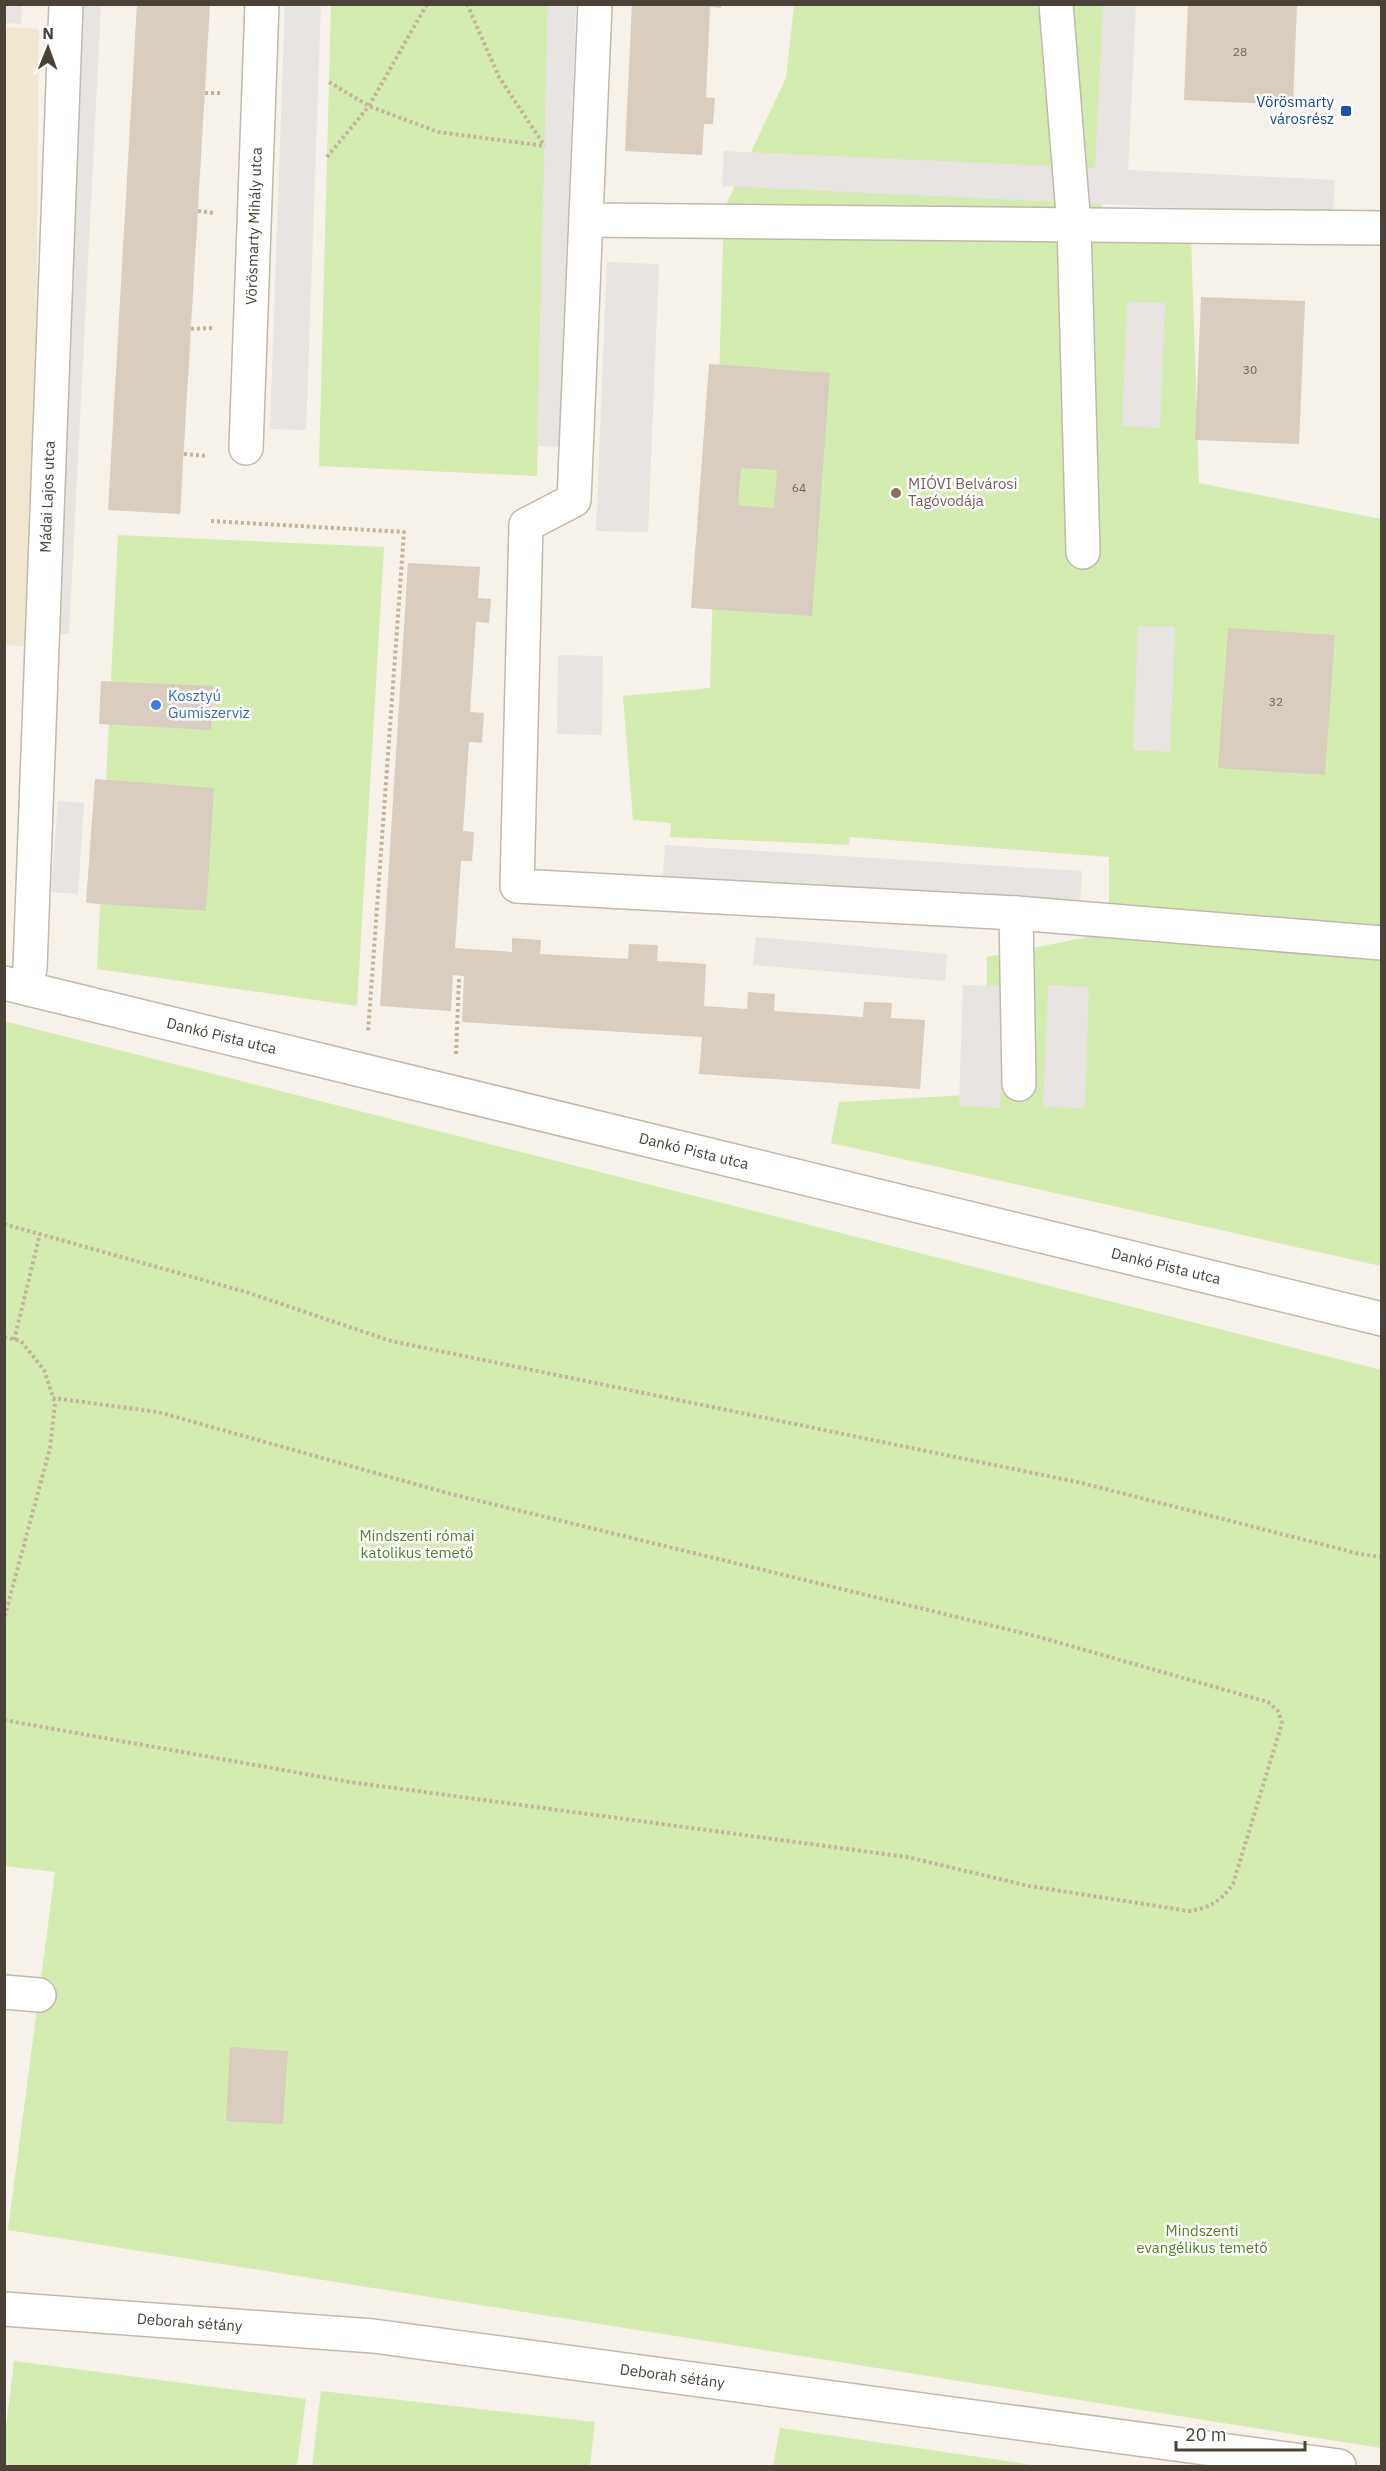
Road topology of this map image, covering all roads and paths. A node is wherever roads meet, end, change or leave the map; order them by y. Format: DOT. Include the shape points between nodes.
graph roads {
  1 [pos="66,4"];
  2 [pos="262,4"];
  3 [pos="427,4"];
  4 [pos="467,4"];
  5 [pos="595,4"];
  6 [pos="1056,4"];
  7 [pos="329,81"];
  8 [pos="369,106"];
  9 [pos="327,157"];
  10 [pos="586,220"];
  11 [pos="1074,226"];
  12 [pos="1382,228"];
  13 [pos="221,328"];
  14 [pos="191,329"];
  15 [pos="246,448"];
  16 [pos="184,454"];
  17 [pos="214,456"];
  18 [pos="211,521"];
  19 [pos="1083,552"];
  20 [pos="1016,914"];
  21 [pos="1382,943"];
  22 [pos="459,980"];
  23 [pos="15,985"];
  24 [pos="368,1036"];
  25 [pos="456,1058"];
  26 [pos="1019,1084"];
  27 [pos="4,1224"];
  28 [pos="40,1234"];
  29 [pos="1382,1319"];
  30 [pos="4,1337"];
  31 [pos="14,1340"];
  32 [pos="53,1398"];
  33 [pos="1382,1557"];
  34 [pos="4,1619"];
  35 [pos="4,1720"];
  36 [pos="4,1992"];
  37 [pos="39,1995"];
  38 [pos="4,2309"];
  39 [pos="1339,2466"];
  1 -- 23 [label="street, Mádai Lajos utca" via="30,968"];
  2 -- 15 [label="street, Vörösmarty Mihály utca"];
  3 -- 8 [label="path"];
  4 -- 8 [label="path" via="499,77 544,146 438,132"];
  5 -- 10 [label="street"];
  6 -- 11 [label="street"];
  7 -- 8 [label="path"];
  8 -- 9 [label="path"];
  10 -- 11 [label="street"];
  10 -- 20 [label="street" via="574,500 526,525 517,886"];
  11 -- 12 [label="street"];
  11 -- 19 [label="street"];
  13 -- 14 [label="path"];
  16 -- 17 [label="path"];
  18 -- 24 [label="path" via="404,532"];
  20 -- 21 [label="street"];
  20 -- 26 [label="street"];
  22 -- 25 [label="path"];
  23 -- 29 [label="street, Dankó Pista utca"];
  27 -- 28 [label="path"];
  28 -- 31 [label="path"];
  28 -- 33 [label="path" via="246,1292 391,1341 1082,1483"];
  30 -- 31 [label="path"];
  31 -- 32 [label="path" via="21,1341 44,1370"];
  32 -- 34 [label="path" via="50,1448"];
  32 -- 35 [label="path" via="159,1412 447,1492 1039,1636 1268,1702 1278,1711 1282,1723 1233,1884 1224,1898 1206,1909 1189,1911 1029,1886 907,1857 350,1782"];
  36 -- 37 [label="street"];
  38 -- 39 [label="street, Deborah sétány" via="373,2336"];
}
